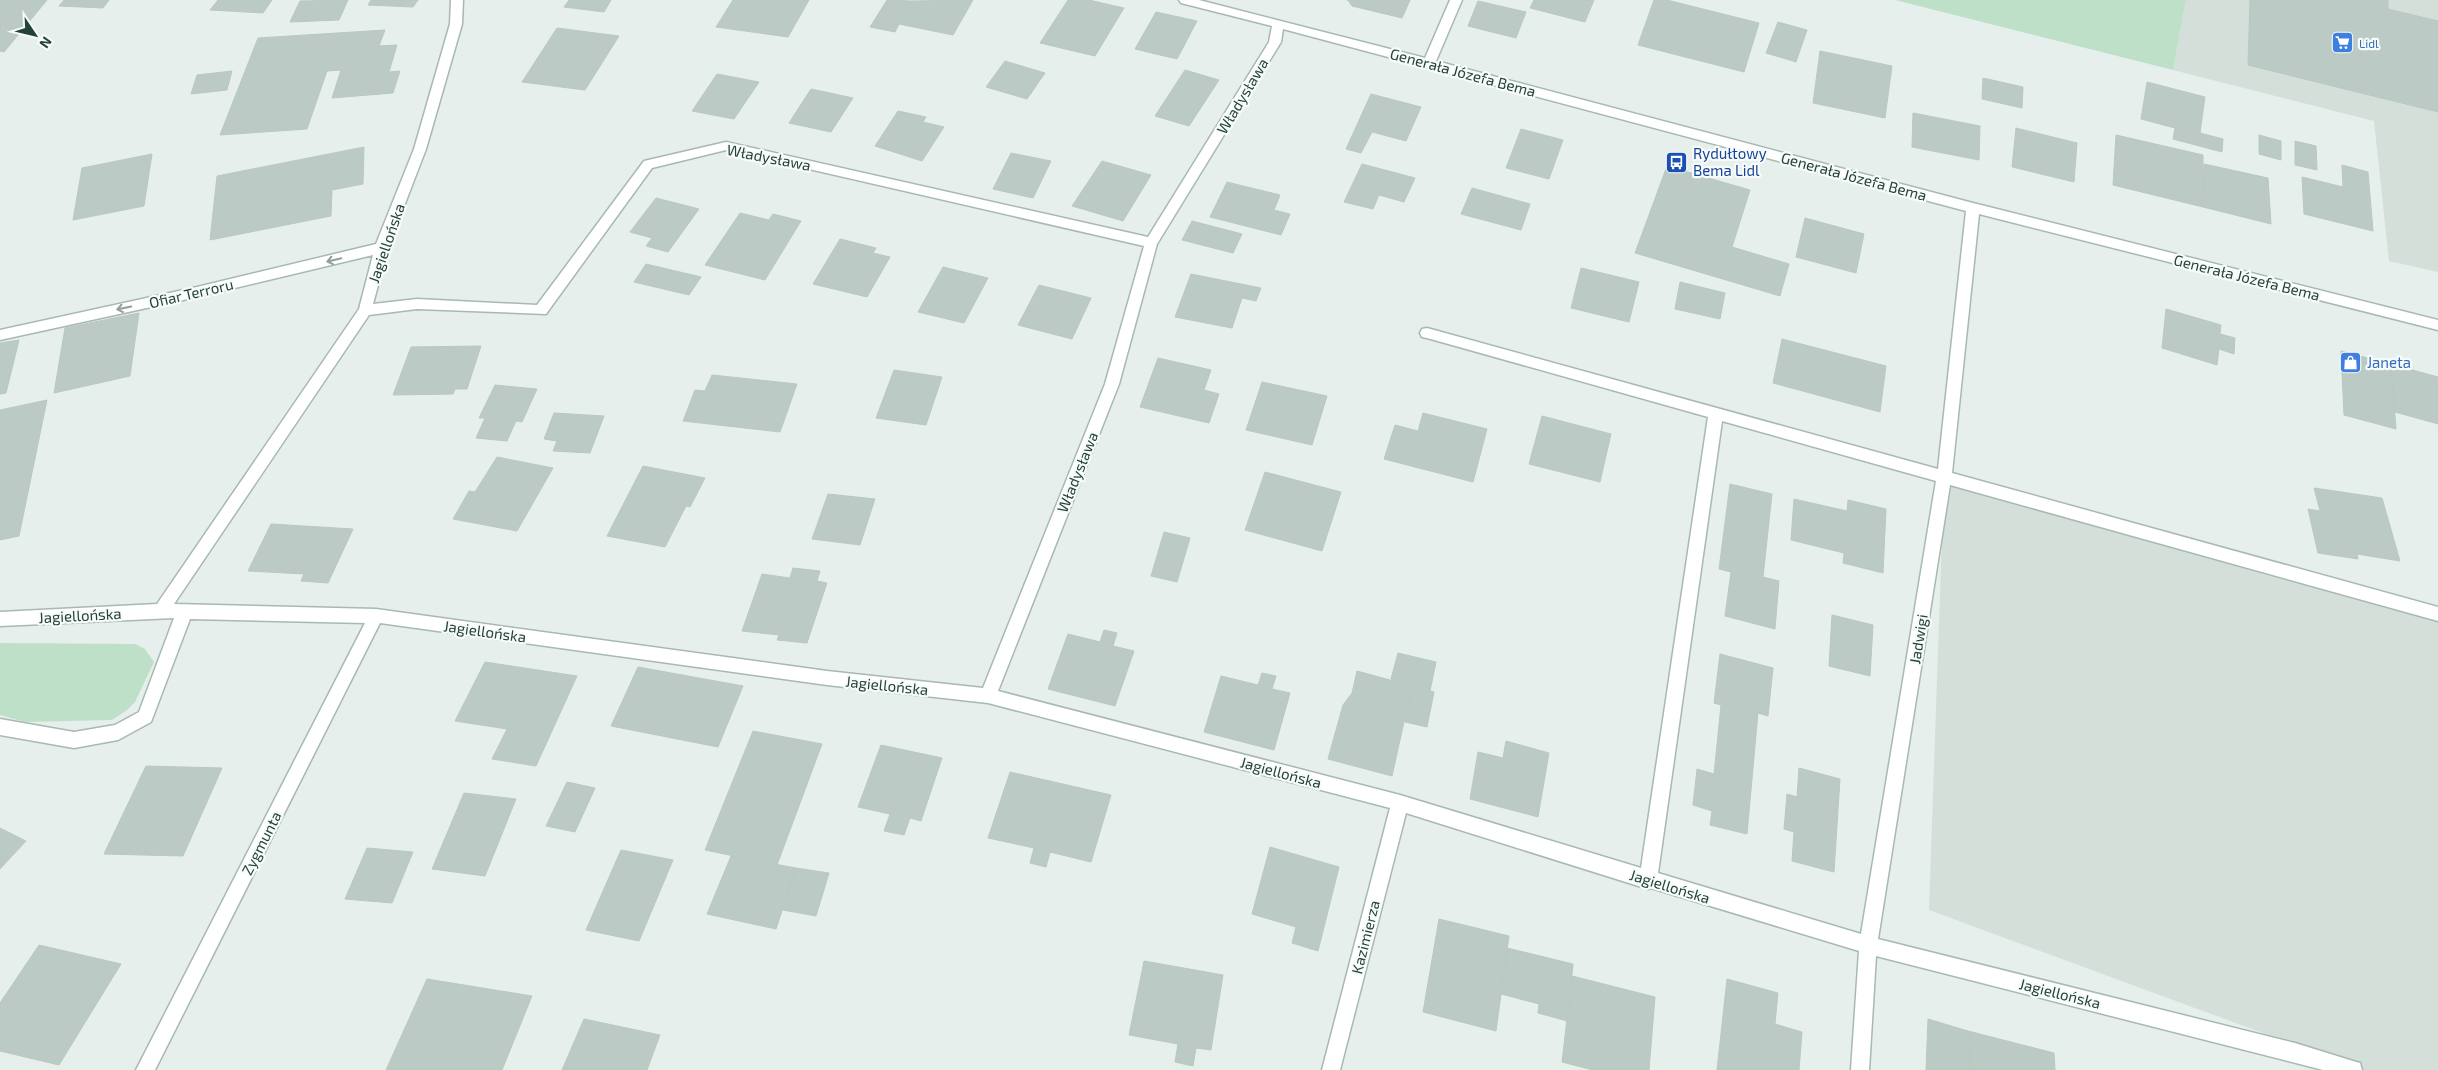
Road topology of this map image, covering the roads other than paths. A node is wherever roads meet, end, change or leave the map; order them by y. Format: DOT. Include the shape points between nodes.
graph roads {
  1 [pos="457,0"];
  2 [pos="1185,0"];
  3 [pos="1456,0"];
  4 [pos="1278,23"];
  5 [pos="1430,62"];
  6 [pos="1973,208"];
  7 [pos="1151,243"];
  8 [pos="381,248"];
  9 [pos="365,310"];
  10 [pos="2438,325"];
  11 [pos="1427,333"];
  12 [pos="0,335"];
  13 [pos="1716,413"];
  14 [pos="1944,478"];
  15 [pos="161,611"];
  16 [pos="184,613"];
  17 [pos="2438,614"];
  18 [pos="376,616"];
  19 [pos="0,619"];
  20 [pos="988,696"];
  21 [pos="0,727"];
  22 [pos="1400,803"];
  23 [pos="1648,880"];
  24 [pos="1868,945"];
  25 [pos="145,1070"];
  26 [pos="1331,1070"];
  27 [pos="1860,1070"];
  28 [pos="2352,1070"];
  1 -- 8 [label="street, Jagiellońska" via="456,24 420,149"];
  2 -- 4 [label="street, Generała Józefa Bema"];
  3 -- 5 [label="street"];
  4 -- 5 [label="street, Generała Józefa Bema"];
  4 -- 7 [label="street, Władysława" via="1275,42"];
  5 -- 6 [label="street, Generała Józefa Bema"];
  6 -- 10 [label="street, Generała Józefa Bema"];
  6 -- 14 [label="street, Jadwigi"];
  7 -- 9 [label="street, Władysława" via="726,146 648,164 541,310 417,304"];
  7 -- 20 [label="street, Władysława" via="1112,384"];
  8 -- 9 [label="street, Jagiellońska"];
  8 -- 12 [label="street, Ofiar Terroru, one-way"];
  9 -- 15 [label="street, Jagiellońska"];
  11 -- 13 [label="street"];
  13 -- 14 [label="street"];
  13 -- 23 [label="street"];
  14 -- 17 [label="street"];
  14 -- 24 [label="street, Jadwigi"];
  15 -- 16 [label="street, Jagiellońska"];
  15 -- 19 [label="street, Jagiellońska"];
  16 -- 18 [label="street, Jagiellońska"];
  16 -- 21 [label="street" via="146,717 118,732 74,740"];
  18 -- 20 [label="street, Jagiellońska" via="827,678"];
  18 -- 25 [label="street, Zygmunta"];
  20 -- 22 [label="street, Jagiellońska"];
  22 -- 23 [label="street, Jagiellońska"];
  22 -- 26 [label="street, Kazimierza"];
  23 -- 24 [label="street, Jagiellońska"];
  24 -- 27 [label="street, Jadwigi"];
  24 -- 28 [label="street, Jagiellońska" via="2295,1052"];
}
